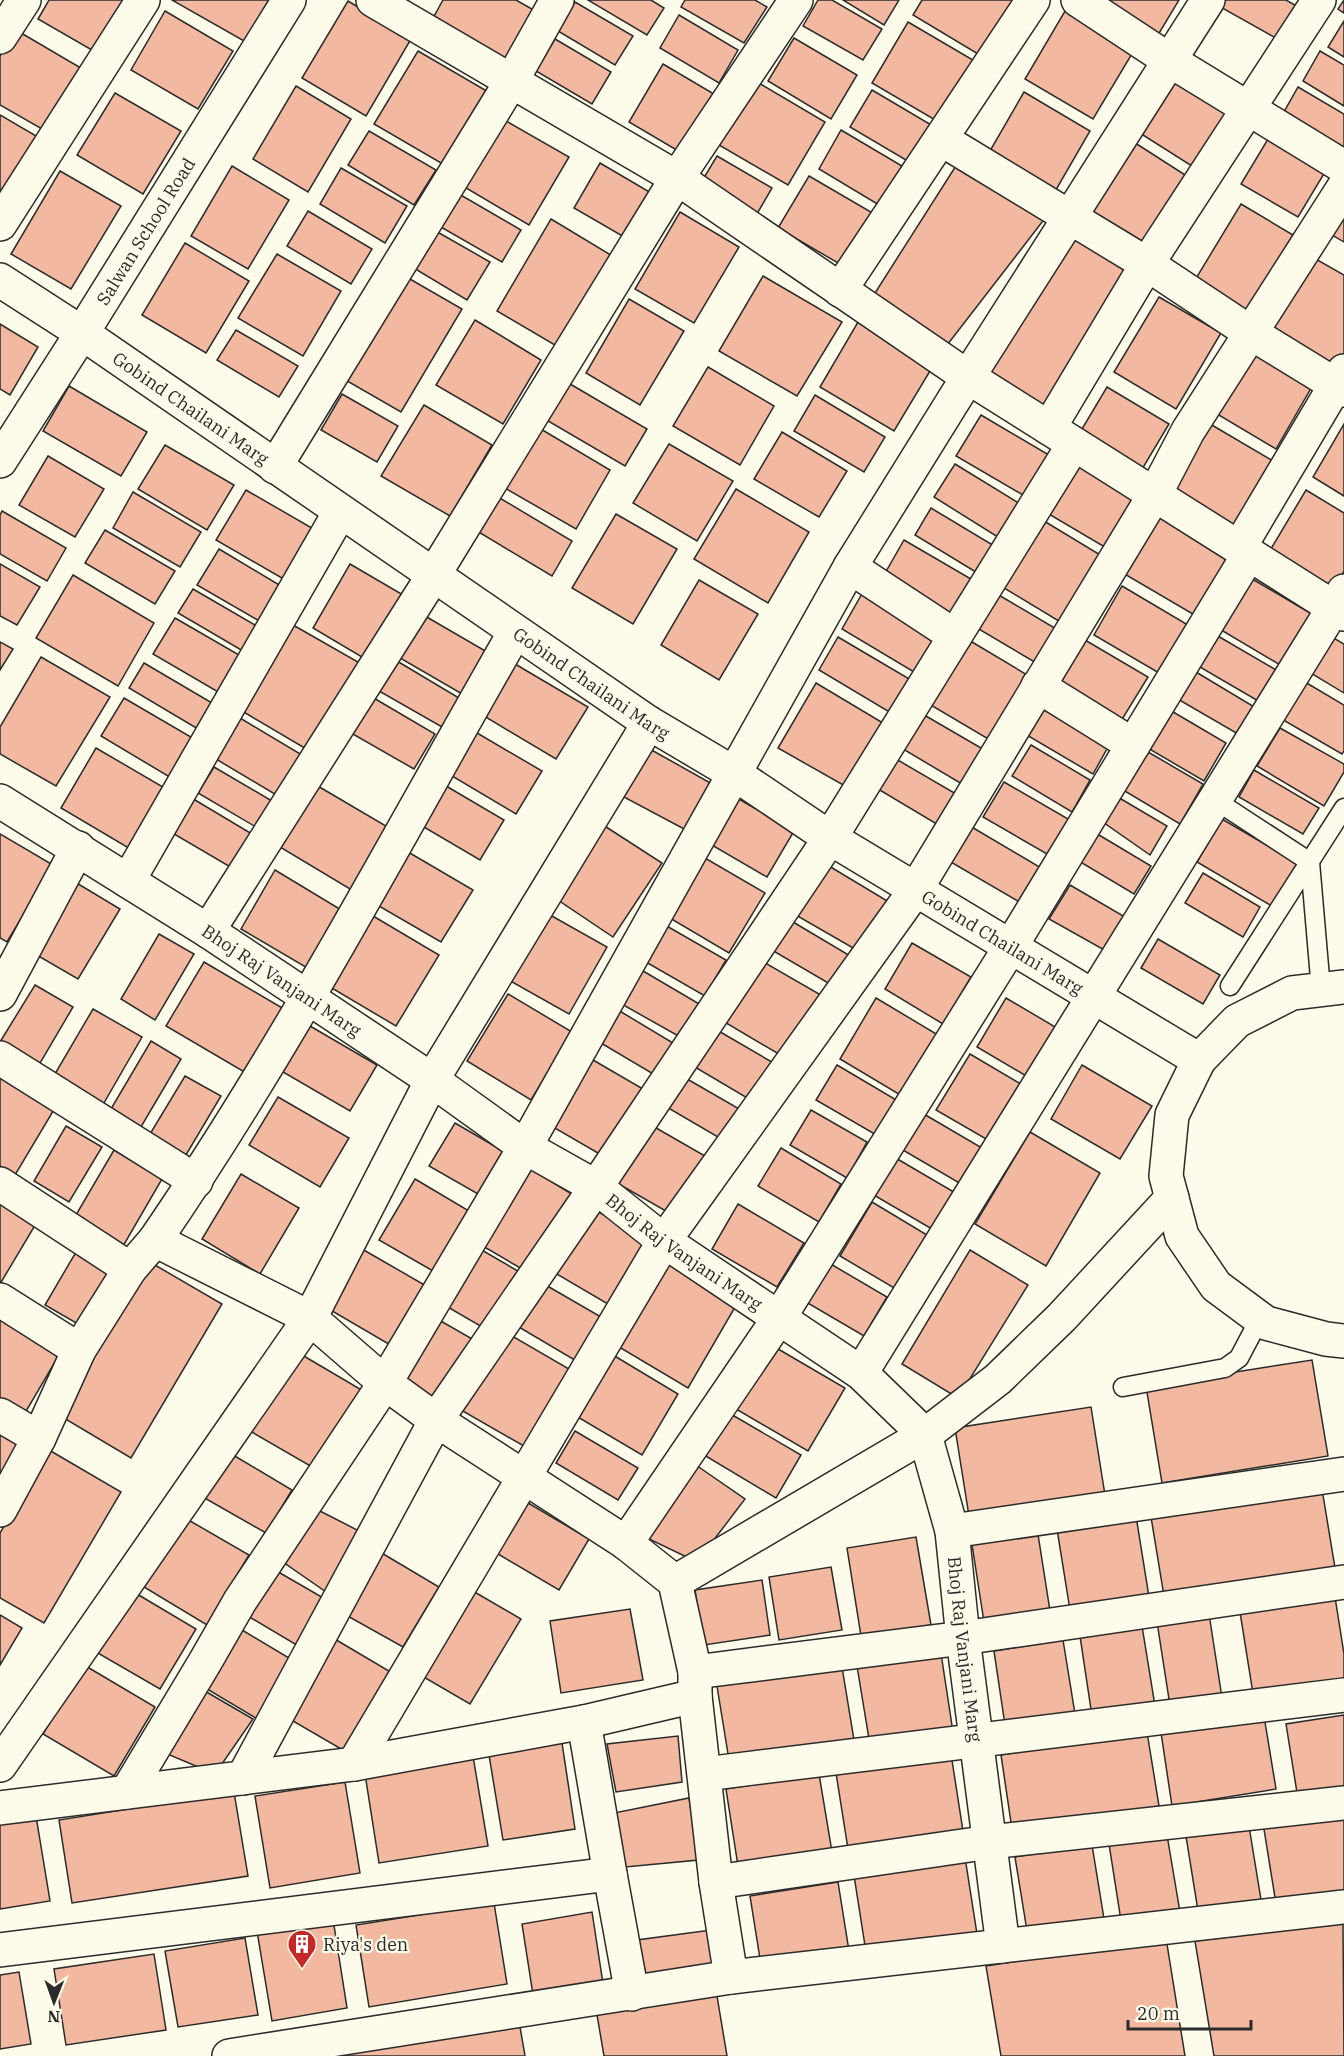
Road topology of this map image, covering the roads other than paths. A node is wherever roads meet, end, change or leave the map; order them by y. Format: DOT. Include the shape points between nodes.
graph roads {
  1 [pos="24,0"];
  2 [pos="143,0"];
  3 [pos="289,0"];
  4 [pos="373,0"];
  5 [pos="557,0"];
  6 [pos="796,0"];
  7 [pos="1033,0"];
  8 [pos="1078,0"];
  9 [pos="1208,0"];
  10 [pos="1319,0"];
  11 [pos="0,37"];
  12 [pos="1169,60"];
  13 [pos="512,82"];
  14 [pos="1248,108"];
  15 [pos="941,139"];
  16 [pos="1344,167"];
  17 [pos="677,178"];
  18 [pos="1344,187"];
  19 [pos="1070,216"];
  20 [pos="0,224"];
  21 [pos="1147,264"];
  22 [pos="0,280"];
  23 [pos="840,290"];
  24 [pos="82,333"];
  25 [pos="1251,333"];
  26 [pos="968,377"];
  27 [pos="1341,382"];
  28 [pos="1062,436"];
  29 [pos="0,461"];
  30 [pos="275,467"];
  31 [pos="1155,494"];
  32 [pos="340,512"];
  33 [pos="1244,551"];
  34 [pos="850,567"];
  35 [pos="433,576"];
  36 [pos="1341,604"];
  37 [pos="514,632"];
  38 [pos="955,636"];
  39 [pos="1038,686"];
  40 [pos="649,723"];
  41 [pos="1133,745"];
  42 [pos="735,774"];
  43 [pos="1215,800"];
  44 [pos="0,801"];
  45 [pos="1344,808"];
  46 [pos="830,837"];
  47 [pos="78,848"];
  48 [pos="1310,862"];
  49 [pos="128,881"];
  50 [pos="916,889"];
  51 [pos="208,931"];
  52 [pos="1011,946"];
  53 [pos="1230,986"];
  54 [pos="1333,988"];
  55 [pos="0,994"];
  56 [pos="1094,996"];
  57 [pos="307,997"];
  58 [pos="0,1058"];
  59 [pos="1198,1060"];
  60 [pos="432,1080"];
  61 [pos="525,1147"];
  62 [pos="195,1181"];
  63 [pos="0,1184"];
  64 [pos="596,1187"];
  65 [pos="1172,1198"];
  66 [pos="155,1240"];
  67 [pos="664,1241"];
  68 [pos="130,1269"];
  69 [pos="0,1300"];
  70 [pos="310,1318"];
  71 [pos="779,1318"];
  72 [pos="1260,1318"];
  73 [pos="1344,1341"];
  74 [pos="79,1350"];
  75 [pos="861,1373"];
  76 [pos="385,1383"];
  77 [pos="1123,1387"];
  78 [pos="0,1415"];
  79 [pos="436,1420"];
  80 [pos="925,1435"];
  81 [pos="39,1438"];
  82 [pos="1344,1474"];
  83 [pos="523,1478"];
  84 [pos="0,1510"];
  85 [pos="952,1531"];
  86 [pos="626,1543"];
  87 [pos="675,1582"];
  88 [pos="1344,1582"];
  89 [pos="963,1638"];
  90 [pos="695,1684"];
  91 [pos="1344,1695"];
  92 [pos="584,1722"];
  93 [pos="976,1740"];
  94 [pos="354,1764"];
  95 [pos="0,1765"];
  96 [pos="705,1774"];
  97 [pos="243,1778"];
  98 [pos="127,1792"];
  99 [pos="1344,1803"];
  100 [pos="0,1808"];
  101 [pos="990,1842"];
  102 [pos="609,1874"];
  103 [pos="716,1882"];
  104 [pos="1344,1907"];
  105 [pos="1003,1946"];
  106 [pos="0,1950"];
  107 [pos="731,1977"];
  108 [pos="632,1994"];
  109 [pos="229,2056"];
  1 -- 11 [label="street"];
  2 -- 20 [label="street"];
  3 -- 24 [label="street, Salwan School Road"];
  4 -- 13 [label="street"];
  5 -- 13 [label="street"];
  6 -- 17 [label="street"];
  7 -- 15 [label="street"];
  8 -- 12 [label="street"];
  9 -- 12 [label="street"];
  10 -- 14 [label="street"];
  12 -- 14 [label="street"];
  12 -- 19 [label="street"];
  13 -- 17 [label="street"];
  13 -- 30 [label="street"];
  14 -- 16 [label="street"];
  14 -- 21 [label="street"];
  15 -- 19 [label="street"];
  15 -- 23 [label="street"];
  17 -- 23 [label="street"];
  17 -- 35 [label="street"];
  18 -- 25 [label="street"];
  19 -- 21 [label="street"];
  19 -- 26 [label="street"];
  21 -- 25 [label="street"];
  21 -- 28 [label="street"];
  22 -- 24 [label="street, Gobind Chailani Marg"];
  23 -- 26 [label="street"];
  24 -- 29 [label="street, Salwan School Road"];
  24 -- 30 [label="street, Gobind Chailani Marg"];
  25 -- 27 [label="street"];
  25 -- 31 [label="street" via="1188,431"];
  26 -- 28 [label="street"];
  26 -- 34 [label="street"];
  27 -- 33 [label="street"];
  28 -- 31 [label="street"];
  28 -- 38 [label="street"];
  30 -- 32 [label="street, Gobind Chailani Marg"];
  31 -- 33 [label="street"];
  31 -- 39 [label="street"];
  32 -- 35 [label="street, Gobind Chailani Marg"];
  32 -- 49 [label="street"];
  33 -- 36 [label="street"];
  33 -- 41 [label="street"];
  34 -- 38 [label="street"];
  34 -- 42 [label="street"];
  35 -- 37 [label="street, Gobind Chailani Marg"];
  35 -- 51 [label="street"];
  36 -- 43 [label="street"];
  37 -- 40 [label="street, Gobind Chailani Marg"];
  37 -- 57 [label="street"];
  38 -- 46 [label="street"];
  39 -- 41 [label="street"];
  39 -- 50 [label="street"];
  40 -- 42 [label="street, Gobind Chailani Marg"];
  40 -- 60 [label="street"];
  41 -- 52 [label="street"];
  42 -- 46 [label="street, Gobind Chailani Marg"];
  42 -- 61 [label="street"];
  43 -- 48 [label="lane"];
  43 -- 56 [label="street"];
  44 -- 47 [label="street, Bhoj Raj Vanjani Marg"];
  45 -- 48 [label="lane"];
  46 -- 50 [label="street, Gobind Chailani Marg"];
  46 -- 64 [label="street"];
  47 -- 49 [label="street, Bhoj Raj Vanjani Marg"];
  47 -- 55 [label="street"];
  48 -- 53 [label="lane"];
  48 -- 54 [label="lane"];
  49 -- 51 [label="street, Bhoj Raj Vanjani Marg"];
  50 -- 52 [label="street, Gobind Chailani Marg"];
  50 -- 67 [label="street"];
  51 -- 57 [label="street, Bhoj Raj Vanjani Marg"];
  52 -- 56 [label="street, Gobind Chailani Marg"];
  52 -- 71 [label="street"];
  54 -- 59 [label="street" via="1292,993 1237,1021"];
  56 -- 59 [label="street, Gobind Chailani Marg"];
  56 -- 75 [label="street"];
  57 -- 60 [label="street, Bhoj Raj Vanjani Marg"];
  57 -- 62 [label="street"];
  58 -- 62 [label="street"];
  59 -- 65 [label="street" via="1172,1115 1166,1176"];
  60 -- 61 [label="street, Bhoj Raj Vanjani Marg"];
  60 -- 70 [label="street"];
  61 -- 64 [label="street, Bhoj Raj Vanjani Marg"];
  61 -- 76 [label="street"];
  62 -- 66 [label="street"];
  63 -- 68 [label="street"];
  64 -- 67 [label="street, Bhoj Raj Vanjani Marg"];
  64 -- 79 [label="street"];
  65 -- 72 [label="street" via="1182,1236 1216,1286"];
  65 -- 80 [label="street" via="1062,1317 998,1379"];
  66 -- 68 [label="street"];
  66 -- 70 [label="street"];
  67 -- 71 [label="street, Bhoj Raj Vanjani Marg"];
  67 -- 83 [label="street"];
  68 -- 74 [label="street"];
  69 -- 74 [label="street"];
  70 -- 76 [label="street"];
  70 -- 95 [label="street"];
  71 -- 75 [label="street, Bhoj Raj Vanjani Marg"];
  71 -- 86 [label="street"];
  72 -- 73 [label="street" via="1266,1323"];
  72 -- 77 [label="lane" via="1239,1359 1225,1368"];
  74 -- 81 [label="street"];
  75 -- 80 [label="street, Bhoj Raj Vanjani Marg"];
  76 -- 79 [label="street"];
  76 -- 98 [label="street" via="240,1601"];
  78 -- 81 [label="street"];
  79 -- 83 [label="street"];
  79 -- 97 [label="street"];
  80 -- 85 [label="street, Bhoj Raj Vanjani Marg"];
  80 -- 87 [label="street"];
  81 -- 84 [label="street"];
  82 -- 85 [label="street"];
  83 -- 86 [label="street"];
  83 -- 94 [label="street"];
  85 -- 89 [label="street, Bhoj Raj Vanjani Marg"];
  86 -- 87 [label="street"];
  87 -- 90 [label="street"];
  88 -- 89 [label="street"];
  89 -- 90 [label="street"];
  89 -- 93 [label="street, Bhoj Raj Vanjani Marg"];
  90 -- 92 [label="street"];
  90 -- 96 [label="street"];
  91 -- 93 [label="street"];
  92 -- 94 [label="street"];
  92 -- 102 [label="street"];
  93 -- 96 [label="street"];
  93 -- 101 [label="street, Bhoj Raj Vanjani Marg"];
  94 -- 97 [label="street"];
  96 -- 103 [label="street"];
  97 -- 98 [label="street"];
  98 -- 100 [label="street"];
  99 -- 101 [label="street"];
  101 -- 103 [label="street"];
  101 -- 105 [label="street, Bhoj Raj Vanjani Marg"];
  102 -- 106 [label="street"];
  102 -- 108 [label="street"];
  103 -- 107 [label="street"];
  104 -- 105 [label="street"];
  105 -- 107 [label="street"];
  107 -- 108 [label="street"];
  108 -- 109 [label="street"];
}
